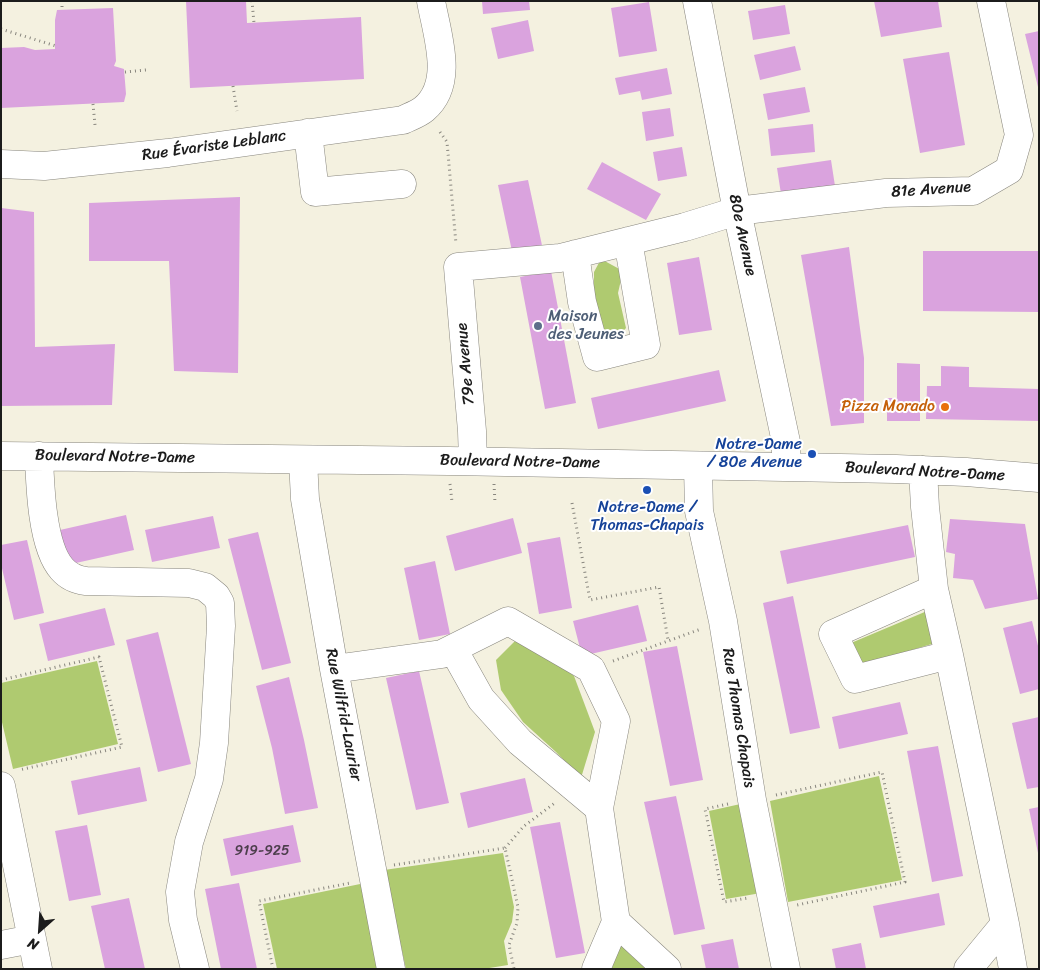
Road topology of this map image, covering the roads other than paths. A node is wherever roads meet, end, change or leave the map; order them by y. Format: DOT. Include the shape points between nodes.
graph roads {
  1 [pos="431,1"];
  2 [pos="697,1"];
  3 [pos="991,1"];
  4 [pos="308,133"];
  5 [pos="1,164"];
  6 [pos="402,184"];
  7 [pos="737,211"];
  8 [pos="628,241"];
  9 [pos="575,254"];
  10 [pos="458,267"];
  11 [pos="1,456"];
  12 [pos="39,456"];
  13 [pos="303,460"];
  14 [pos="472,461"];
  15 [pos="698,466"];
  16 [pos="786,467"];
  17 [pos="923,470"];
  18 [pos="1039,478"];
  19 [pos="934,589"];
  20 [pos="453,649"];
  21 [pos="949,654"];
  22 [pos="334,669"];
  23 [pos="6,779"];
  24 [pos="599,808"];
  25 [pos="616,922"];
  26 [pos="1005,924"];
  27 [pos="32,939"];
  28 [pos="1,945"];
  29 [pos="38,969"];
  30 [pos="195,969"];
  31 [pos="391,969"];
  32 [pos="596,969"];
  33 [pos="667,969"];
  34 [pos="786,969"];
  35 [pos="968,969"];
  36 [pos="1013,969"];
  1 -- 4 [label="street, Rue Évariste Leblanc" via="442,63 439,89 424,109 403,120"];
  2 -- 7 [label="street, 80e Avenue"];
  3 -- 7 [label="street, 81e Avenue" via="1019,135 1008,170 973,191 886,193"];
  4 -- 5 [label="street, Rue Évariste Leblanc" via="44,166"];
  4 -- 6 [label="street" via="314,192"];
  7 -- 8 [label="street, 81e Avenue"];
  7 -- 16 [label="street, 80e Avenue" via="786,442"];
  8 -- 9 [label="street, 81e Avenue"];
  8 -- 9 [label="street" via="646,345 597,357 582,302"];
  9 -- 10 [label="street, 81e Avenue"];
  10 -- 14 [label="street, 79e Avenue"];
  11 -- 12 [label="street, Boulevard Notre-Dame"];
  12 -- 13 [label="street, Boulevard Notre-Dame"];
  12 -- 30 [label="street" via="44,521 57,562 67,574 86,581 189,583 205,587 220,603 209,779 189,842 180,892"];
  13 -- 14 [label="street, Boulevard Notre-Dame"];
  13 -- 22 [label="street, Rue Wilfrid-Laurier" via="306,508"];
  14 -- 15 [label="street, Boulevard Notre-Dame"];
  15 -- 16 [label="street, Boulevard Notre-Dame"];
  15 -- 34 [label="street, Rue Thomas Chapais" via="699,511 723,621 752,800"];
  16 -- 17 [label="street, Boulevard Notre-Dame"];
  17 -- 18 [label="street, Boulevard Notre-Dame"];
  17 -- 19 [label="street"];
  19 -- 21 [label="street"];
  19 -- 21 [label="street" via="833,634 855,679"];
  20 -- 22 [label="street" via="442,654"];
  20 -- 24 [label="street" via="481,699 520,742"];
  20 -- 24 [label="street" via="508,620 591,669 616,721"];
  21 -- 26 [label="street"];
  22 -- 31 [label="street, Rue Wilfrid-Laurier"];
  23 -- 27 [label="street"];
  24 -- 25 [label="street"];
  25 -- 32 [label="street"];
  25 -- 33 [label="street"];
  26 -- 35 [label="street"];
  26 -- 36 [label="street"];
  27 -- 28 [label="street"];
  27 -- 29 [label="street"];
}
